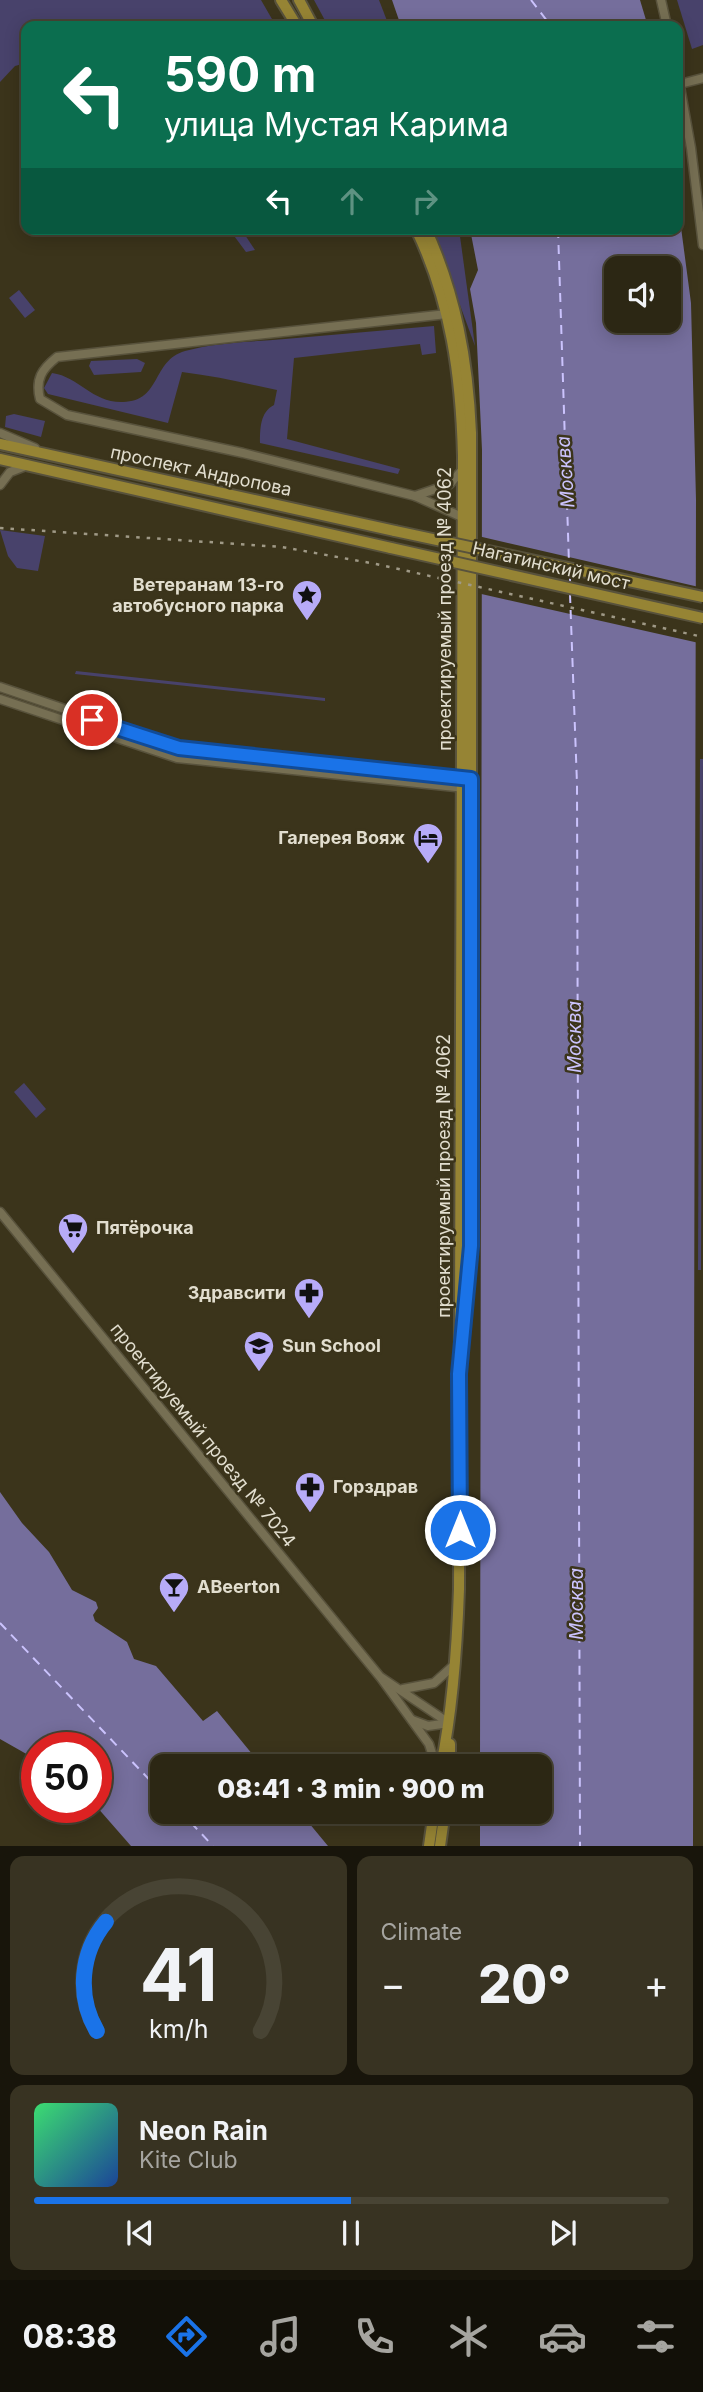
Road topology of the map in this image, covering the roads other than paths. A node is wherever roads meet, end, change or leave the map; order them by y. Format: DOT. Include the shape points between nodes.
graph roads {
  1 [pos="281,0"];
  2 [pos="299,0"];
  3 [pos="661,0"];
  4 [pos="294,21"];
  5 [pos="310,21"];
  6 [pos="666,21"];
  7 [pos="703,78"];
  8 [pos="683,83"];
  9 [pos="683,105"];
  10 [pos="418,235"];
  11 [pos="428,235"];
  12 [pos="703,245"];
  13 [pos="447,314"];
  14 [pos="0,433"];
  15 [pos="0,444"];
  16 [pos="57,457"];
  17 [pos="0,459"];
  18 [pos="28,465"];
  19 [pos="463,470"];
  20 [pos="0,485"];
  21 [pos="415,496"];
  22 [pos="462,517"];
  23 [pos="395,531"];
  24 [pos="391,548"];
  25 [pos="703,597"];
  26 [pos="703,618"];
  27 [pos="0,687"];
  28 [pos="0,699"];
  29 [pos="467,784"];
  30 [pos="0,1212"];
  31 [pos="456,1659"];
  32 [pos="382,1678"];
  33 [pos="403,1689"];
  34 [pos="412,1720"];
  35 [pos="449,1723"];
  36 [pos="433,1754"];
  37 [pos="441,1754"];
  38 [pos="450,1754"];
  39 [pos="438,1824"];
  40 [pos="429,1846"];
  41 [pos="440,1846"];
  1 -- 4 [label="main road"];
  2 -- 5 [label="main road"];
  3 -- 6 [label="street"];
  7 -- 8 [label="street"];
  9 -- 12 [label="street"];
  10 -- 13 [label="main road, проектируемый проезд № 4062"];
  11 -- 29 [label="main road, проектируемый проезд № 4062" via="456,310 468,390 472,456"];
  13 -- 19 [label="main road, проектируемый проезд № 4062" via="459,381"];
  13 -- 21 [label="street" via="57,357 37,386 40,399 67,415"];
  14 -- 16 [label="street"];
  15 -- 16 [label="main road, проспект Андропова"];
  16 -- 23 [label="main road, проспект Андропова"];
  17 -- 18 [label="main road, проспект Андропова"];
  18 -- 20 [label="street" via="10,472"];
  18 -- 24 [label="main road, проспект Андропова"];
  19 -- 21 [label="street" via="450,484"];
  19 -- 22 [label="main road, проектируемый проезд № 4062"];
  21 -- 22 [label="street"];
  22 -- 29 [label="main road, проектируемый проезд № 4062"];
  23 -- 25 [label="main road, Нагатинский мост, bridge"];
  24 -- 26 [label="main road, Нагатинский мост, bridge"];
  27 -- 29 [label="street" via="179,748"];
  28 -- 29 [label="street" via="177,758"];
  29 -- 31 [label="main road, проектируемый проезд № 4062" via="471,1246 459,1374"];
  30 -- 32 [label="street, проектируемый проезд № 7024"];
  31 -- 33 [label="street" via="451,1670 434,1683"];
  31 -- 35 [label="main road, проектируемый проезд № 4062"];
  32 -- 33 [label="street, проектируемый проезд № 7024"];
  32 -- 34 [label="street, проектируемый проезд № 7024"];
  33 -- 35 [label="street, проектируемый проезд № 7024"];
  34 -- 35 [label="street" via="428,1726"];
  34 -- 36 [label="street, проектируемый проезд № 7024"];
  35 -- 37 [label="main road, проектируемый проезд № 4062"];
  35 -- 38 [label="main road, проектируемый проезд № 4062"];
  39 -- 40 [label="main road"];
  39 -- 41 [label="main road"];
}
